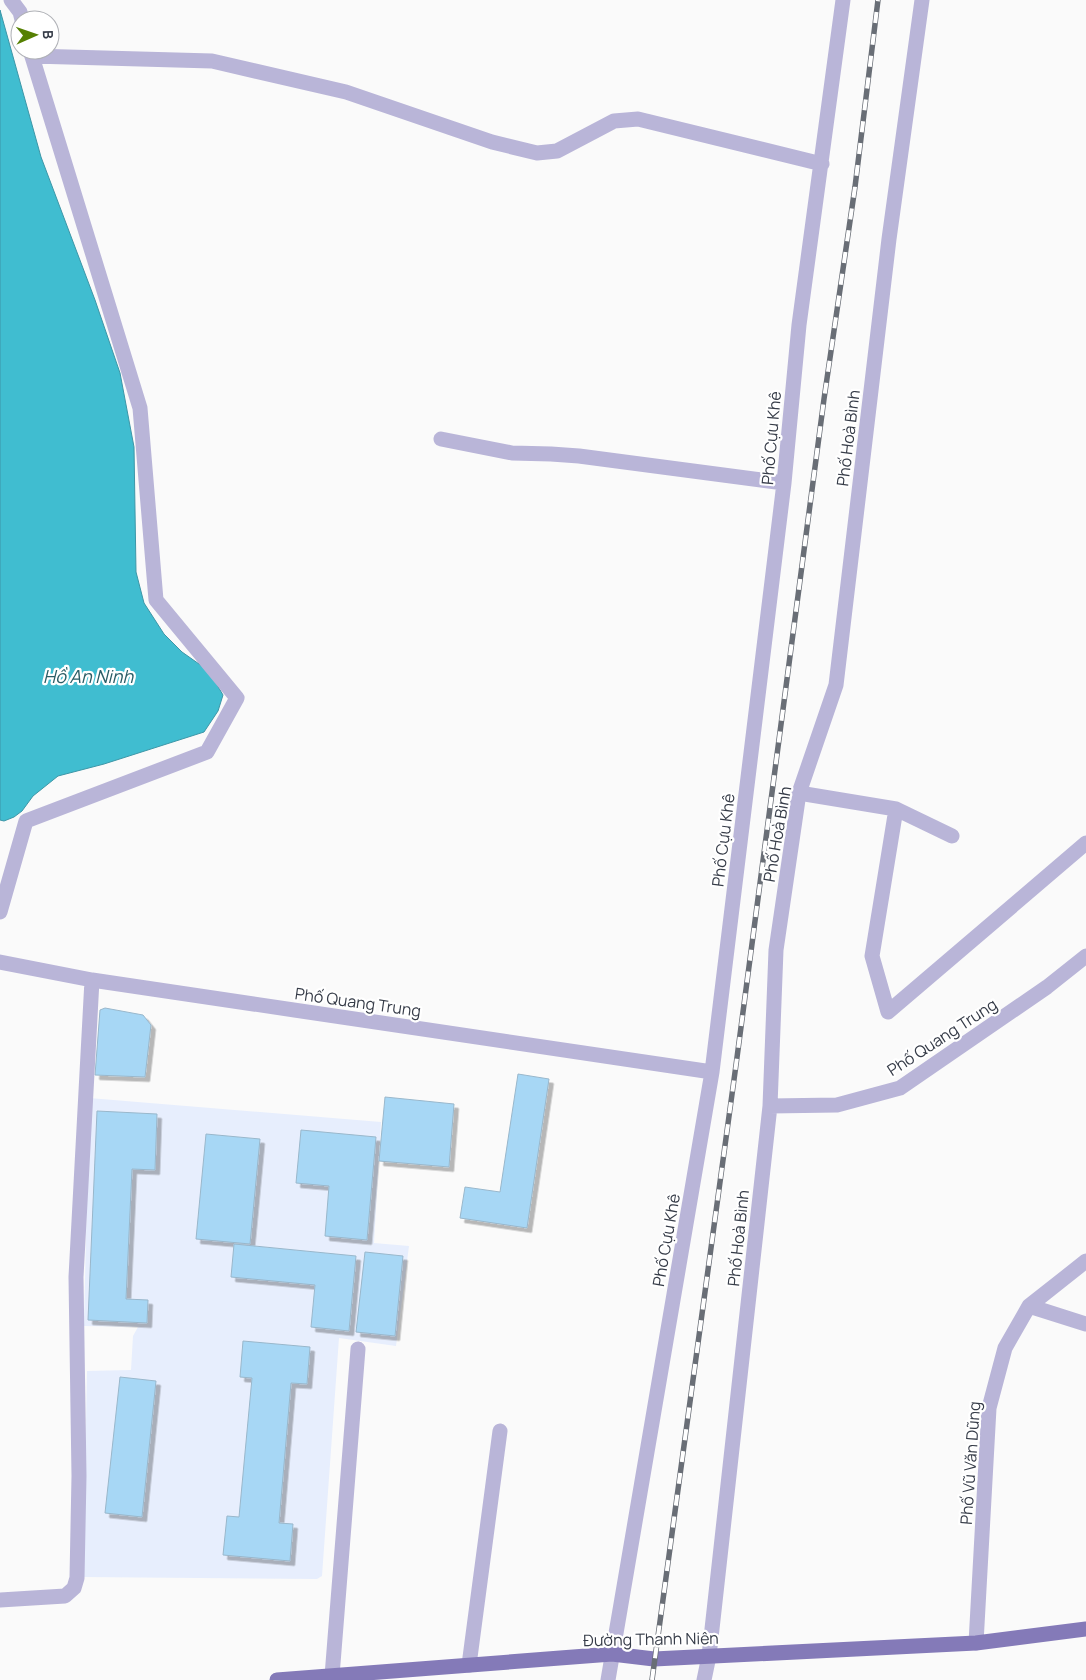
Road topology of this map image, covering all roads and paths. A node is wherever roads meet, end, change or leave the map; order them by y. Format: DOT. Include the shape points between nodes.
graph roads {
  1 [pos="843,0"];
  2 [pos="922,0"];
  3 [pos="60,54"];
  4 [pos="33,60"];
  5 [pos="822,164"];
  6 [pos="441,440"];
  7 [pos="784,483"];
  8 [pos="799,793"];
  9 [pos="896,809"];
  10 [pos="952,836"];
  11 [pos="1086,843"];
  12 [pos="0,912"];
  13 [pos="1086,956"];
  14 [pos="0,962"];
  15 [pos="92,980"];
  16 [pos="712,1072"];
  17 [pos="770,1106"];
  18 [pos="1086,1261"];
  19 [pos="1029,1306"];
  20 [pos="1086,1324"];
  21 [pos="358,1350"];
  22 [pos="500,1432"];
  23 [pos="0,1600"];
  24 [pos="1086,1629"];
  25 [pos="976,1643"];
  26 [pos="612,1654"];
  27 [pos="709,1656"];
  28 [pos="469,1665"];
  29 [pos="332,1676"];
  30 [pos="277,1680"];
  31 [pos="608,1680"];
  32 [pos="704,1680"];
  1 -- 5 [label="street, Phố Cựu Khê"];
  2 -- 8 [label="street, Phố Hoà Bình" via="888,248 836,685"];
  3 -- 5 [label="street" via="212,61 346,92 492,142 537,153 558,151 614,121 638,120"];
  4 -- 12 [label="street" via="140,408 156,600 237,698 207,752 26,821"];
  5 -- 7 [label="street, Phố Cựu Khê" via="799,325"];
  6 -- 7 [label="street" via="512,453 579,456"];
  7 -- 16 [label="street, Phố Cựu Khê"];
  8 -- 9 [label="street"];
  8 -- 17 [label="street, Phố Hoà Bình" via="776,950"];
  9 -- 10 [label="street"];
  9 -- 11 [label="street" via="872,956 888,1012"];
  13 -- 17 [label="street, Phố Quang Trung" via="1047,987 900,1088 837,1105"];
  14 -- 15 [label="street, Phố Quang Trung"];
  15 -- 16 [label="street, Phố Quang Trung"];
  15 -- 23 [label="street" via="76,1277 77,1578 74,1588 65,1596"];
  16 -- 26 [label="street, Phố Cựu Khê"];
  17 -- 27 [label="street, Phố Hoà Bình"];
  18 -- 19 [label="street, Phố Vũ Văn Dũng"];
  19 -- 20 [label="street"];
  19 -- 25 [label="street, Phố Vũ Văn Dũng" via="1005,1348 989,1408"];
  21 -- 29 [label="street"];
  22 -- 28 [label="street"];
  24 -- 25 [label="main road, Đường Thanh Niên"];
  25 -- 27 [label="main road, Đường Thanh Niên"];
  26 -- 27 [label="main road, Đường Thanh Niên" via="654,1659"];
  26 -- 28 [label="main road, Đường Thanh Niên"];
  26 -- 31 [label="street, Phố Cựu Khê"];
  27 -- 32 [label="street, Phố Hoà Bình"];
  28 -- 29 [label="main road, Đường Thanh Niên"];
  29 -- 30 [label="main road, Đường Thanh Niên"];
}
